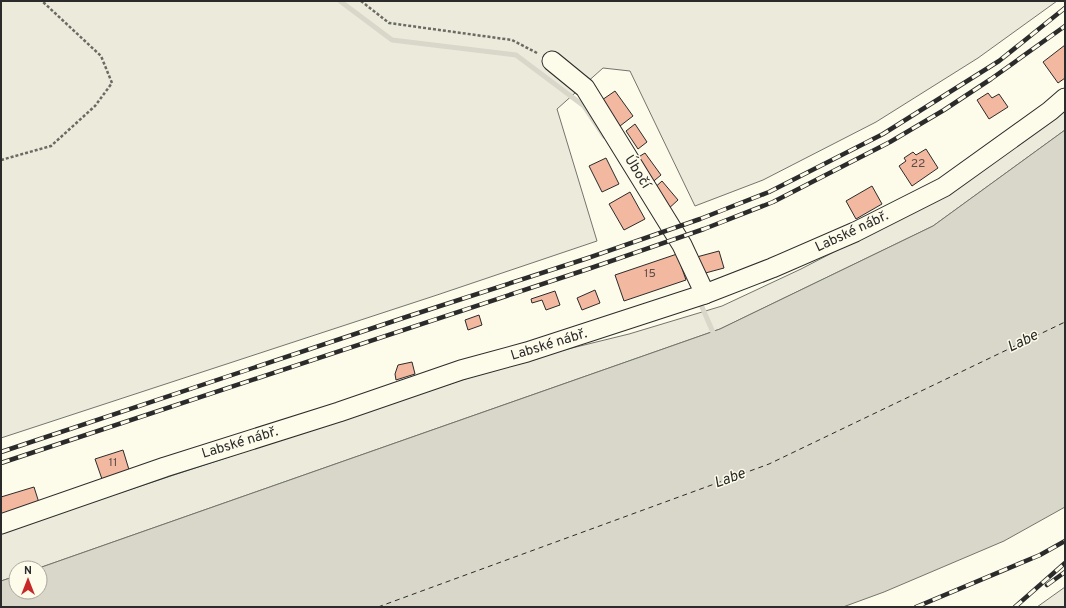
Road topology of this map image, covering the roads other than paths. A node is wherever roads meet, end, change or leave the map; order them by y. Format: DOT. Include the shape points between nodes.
graph roads {
  1 [pos="552,61"];
  2 [pos="1065,98"];
  3 [pos="705,294"];
  4 [pos="1,524"];
  1 -- 3 [label="street, Úbočí" via="585,88 682,245"];
  2 -- 3 [label="street, Labské nábř." via="944,187 855,232"];
  3 -- 4 [label="street, Labské nábř." via="527,352 461,370"];
}
